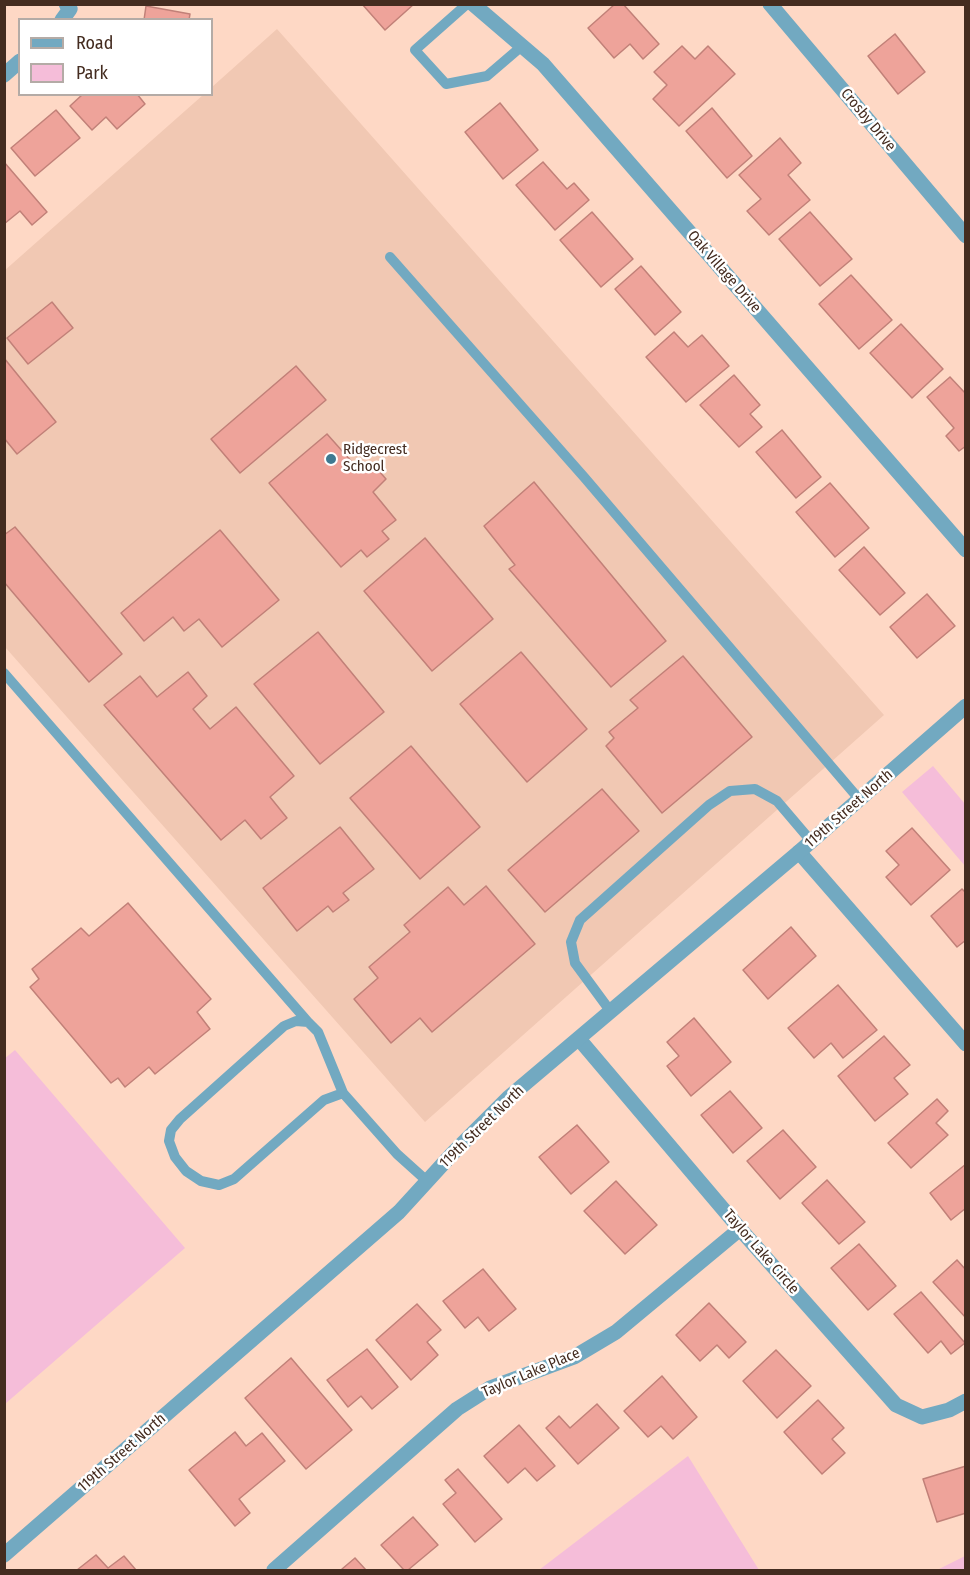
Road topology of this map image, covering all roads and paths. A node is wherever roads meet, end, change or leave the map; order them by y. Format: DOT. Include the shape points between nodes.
graph roads {
  1 [pos="467,4"];
  2 [pos="473,4"];
  3 [pos="770,4"];
  4 [pos="522,46"];
  5 [pos="18,63"];
  6 [pos="4,75"];
  7 [pos="966,236"];
  8 [pos="390,257"];
  9 [pos="966,550"];
  10 [pos="4,673"];
  11 [pos="966,706"];
  12 [pos="860,799"];
  13 [pos="811,841"];
  14 [pos="799,852"];
  15 [pos="610,1012"];
  16 [pos="308,1022"];
  17 [pos="579,1039"];
  18 [pos="966,1044"];
  19 [pos="343,1093"];
  20 [pos="427,1181"];
  21 [pos="740,1229"];
  22 [pos="966,1401"];
  23 [pos="4,1555"];
  24 [pos="274,1570"];
  1 -- 4 [label="lane" via="415,51 446,84 487,76"];
  2 -- 4 [label="street, Oak Village Drive"];
  3 -- 7 [label="street, Crosby Drive"];
  4 -- 9 [label="street, Oak Village Drive" via="543,64"];
  5 -- 6 [label="street"];
  8 -- 12 [label="lane"];
  10 -- 16 [label="lane"];
  11 -- 12 [label="street, 119th Street North"];
  12 -- 13 [label="street, 119th Street North"];
  13 -- 14 [label="street, 119th Street North"];
  13 -- 15 [label="lane" via="777,801 755,789 730,791 709,805 580,920 571,942 575,963"];
  14 -- 15 [label="street, 119th Street North"];
  14 -- 18 [label="street"];
  15 -- 17 [label="street, 119th Street North"];
  16 -- 19 [label="lane" via="318,1032"];
  16 -- 19 [label="lane" via="284,1026 180,1119 171,1130 169,1141 175,1157 201,1181 219,1185 234,1179 324,1100"];
  17 -- 20 [label="street, 119th Street North" via="508,1098"];
  17 -- 21 [label="street, Taylor Lake Circle"];
  19 -- 20 [label="lane"];
  20 -- 23 [label="street, 119th Street North" via="399,1212"];
  21 -- 22 [label="street, Taylor Lake Circle" via="896,1405 922,1417"];
  21 -- 24 [label="street, Taylor Lake Place" via="616,1332 574,1357 490,1388 457,1409"];
}
